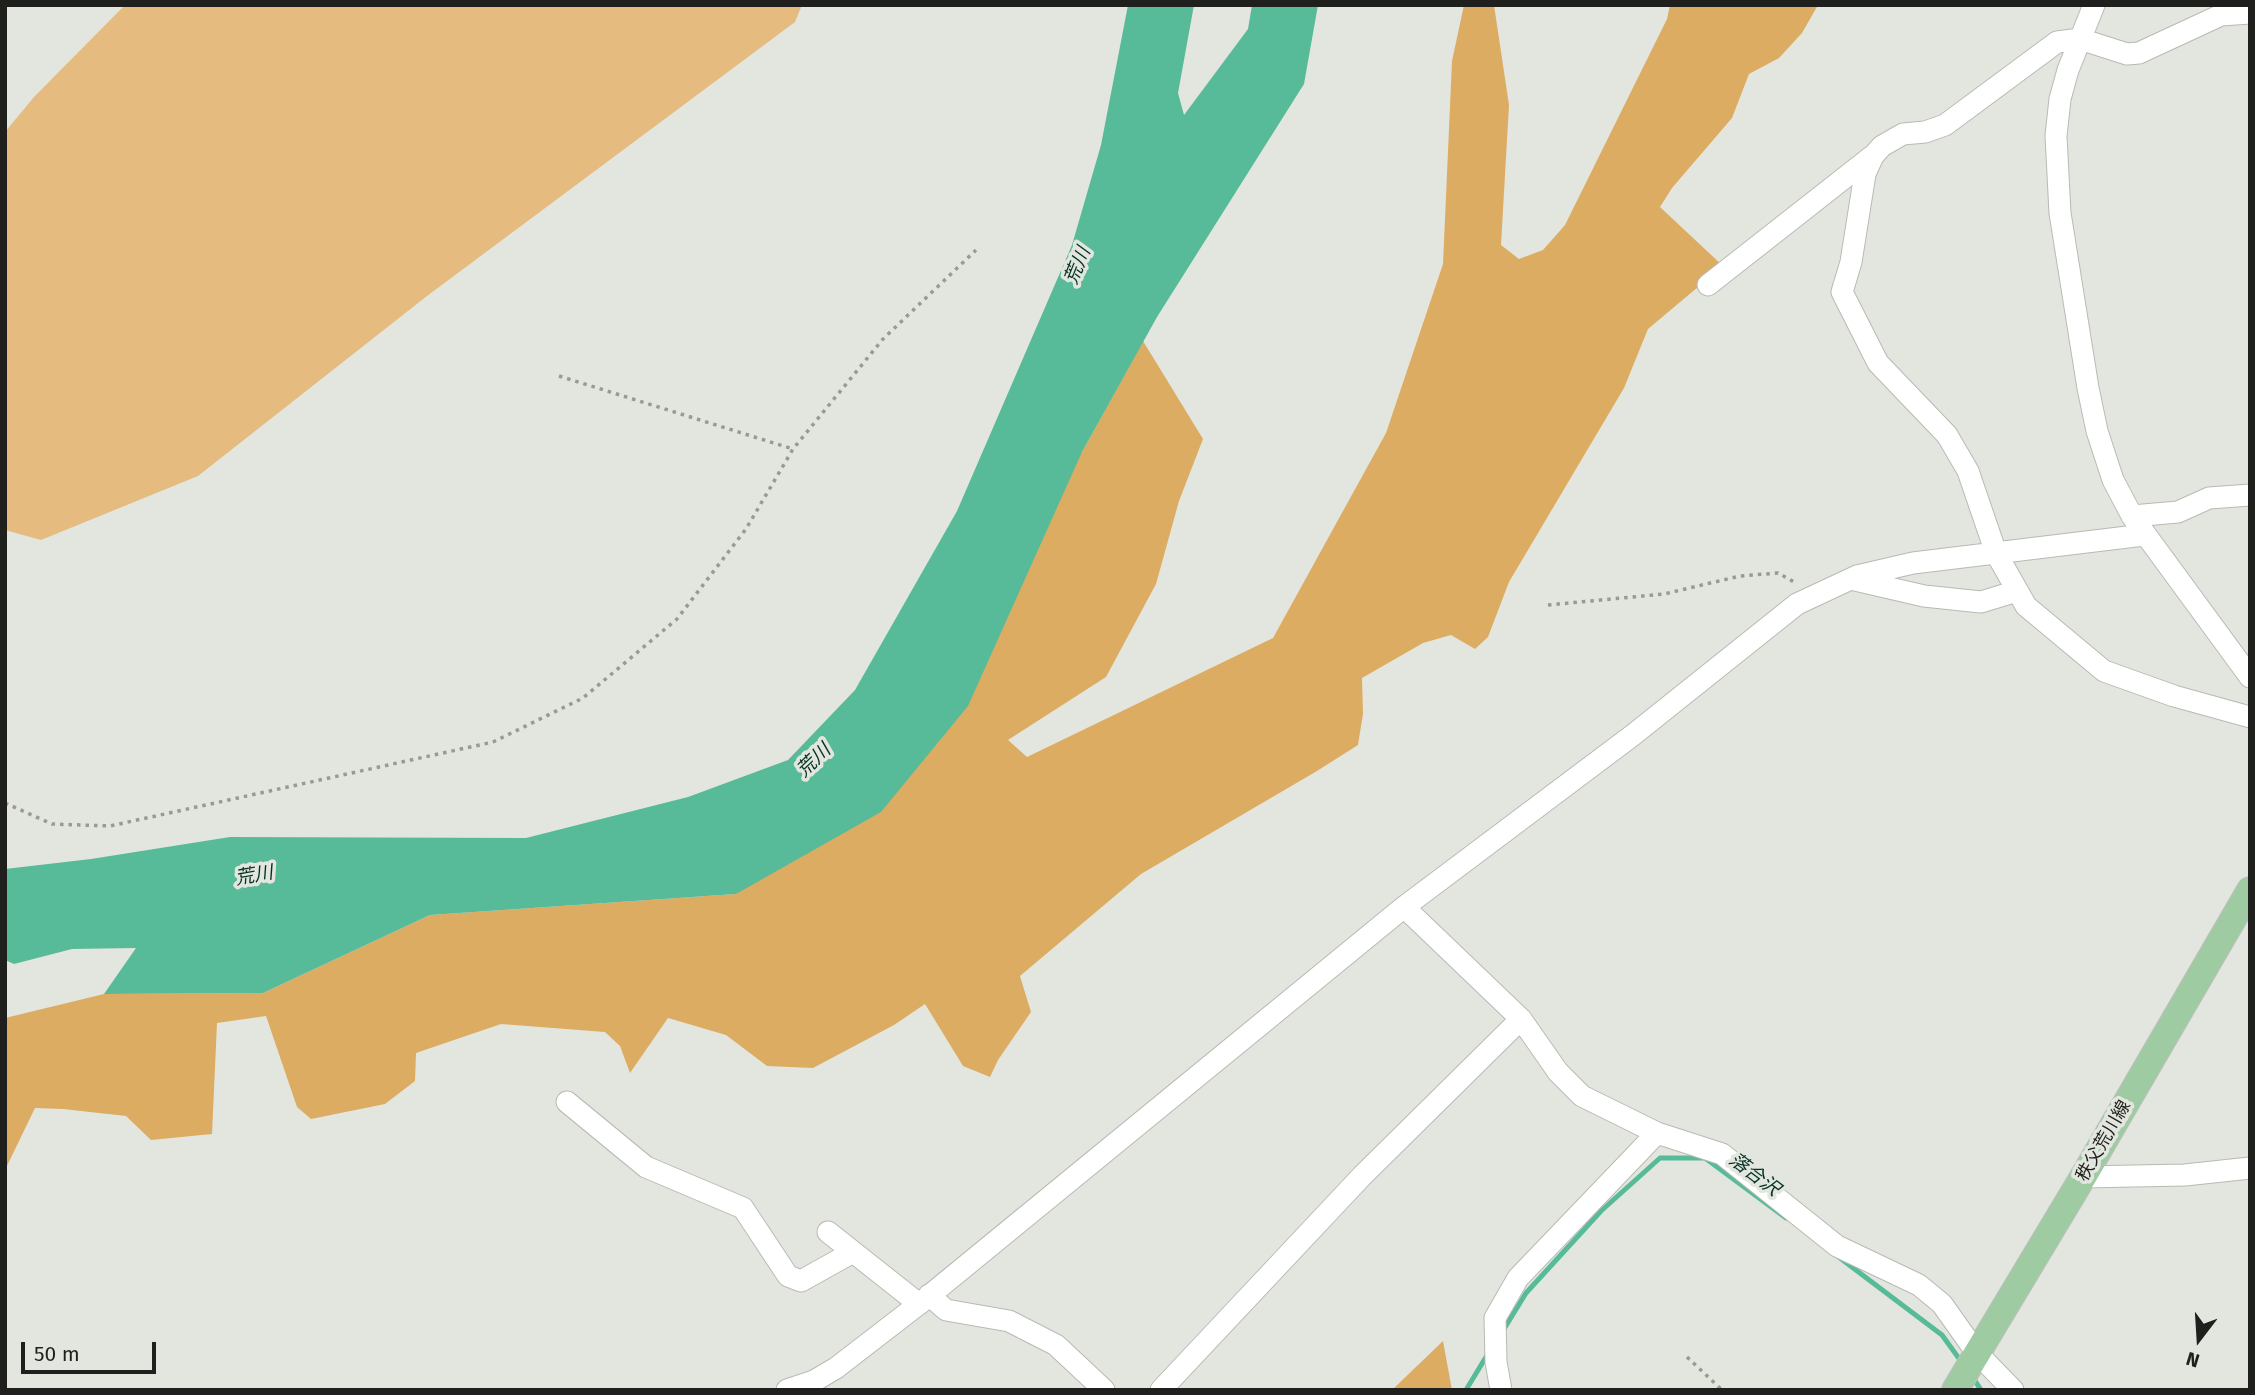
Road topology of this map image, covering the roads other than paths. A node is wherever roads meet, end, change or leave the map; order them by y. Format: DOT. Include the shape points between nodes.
graph roads {
  1 [pos="2094,5"];
  2 [pos="2250,13"];
  3 [pos="2080,39"];
  4 [pos="1873,156"];
  5 [pos="1708,285"];
  6 [pos="2250,495"];
  7 [pos="2132,516"];
  8 [pos="2144,535"];
  9 [pos="1996,553"];
  10 [pos="1850,579"];
  11 [pos="2017,591"];
  12 [pos="2250,677"];
  13 [pos="2250,717"];
  14 [pos="2250,890"];
  15 [pos="1404,907"];
  16 [pos="1521,1019"];
  17 [pos="566,1102"];
  18 [pos="1657,1133"];
  19 [pos="2250,1168"];
  20 [pos="2083,1177"];
  21 [pos="828,1232"];
  22 [pos="853,1252"];
  23 [pos="924,1299"];
  24 [pos="1976,1352"];
  25 [pos="818,1385"];
  26 [pos="787,1390"];
  27 [pos="1104,1390"];
  28 [pos="1161,1390"];
  29 [pos="1500,1390"];
  30 [pos="1955,1390"];
  31 [pos="2013,1390"];
  1 -- 3 [label="street"];
  2 -- 3 [label="street" via="2221,15 2139,53 2127,54"];
  3 -- 4 [label="street" via="2057,42 1945,125 1903,134"];
  3 -- 7 [label="street" via="2057,124 2060,214 2097,431 2113,480"];
  4 -- 5 [label="street"];
  4 -- 9 [label="street" via="1865,174 1842,292 1878,363 1947,435 1968,471"];
  6 -- 7 [label="street" via="2210,498 2179,512"];
  7 -- 8 [label="street"];
  8 -- 9 [label="street"];
  8 -- 12 [label="street"];
  9 -- 10 [label="street" via="1913,563"];
  9 -- 11 [label="street"];
  10 -- 11 [label="street" via="1924,596 1981,602"];
  10 -- 15 [label="street" via="1797,604 1633,735"];
  11 -- 13 [label="street" via="2026,606 2104,671"];
  14 -- 20 [label="main road, 秩父荒川線"];
  15 -- 16 [label="street"];
  15 -- 23 [label="street"];
  16 -- 18 [label="street" via="1558,1072 1582,1097"];
  16 -- 28 [label="street" via="1362,1176"];
  17 -- 22 [label="street" via="646,1167 743,1208 788,1276 801,1281"];
  18 -- 24 [label="street" via="1722,1154 1837,1245 1919,1285 1942,1304"];
  18 -- 29 [label="street" via="1518,1278 1495,1318"];
  19 -- 20 [label="street"];
  20 -- 24 [label="main road, 秩父荒川線"];
  21 -- 22 [label="street"];
  22 -- 23 [label="street"];
  23 -- 25 [label="street"];
  23 -- 27 [label="street" via="946,1310 1009,1321 1056,1345"];
  24 -- 30 [label="main road, 秩父荒川線"];
  24 -- 31 [label="street"];
  25 -- 26 [label="street"];
}
